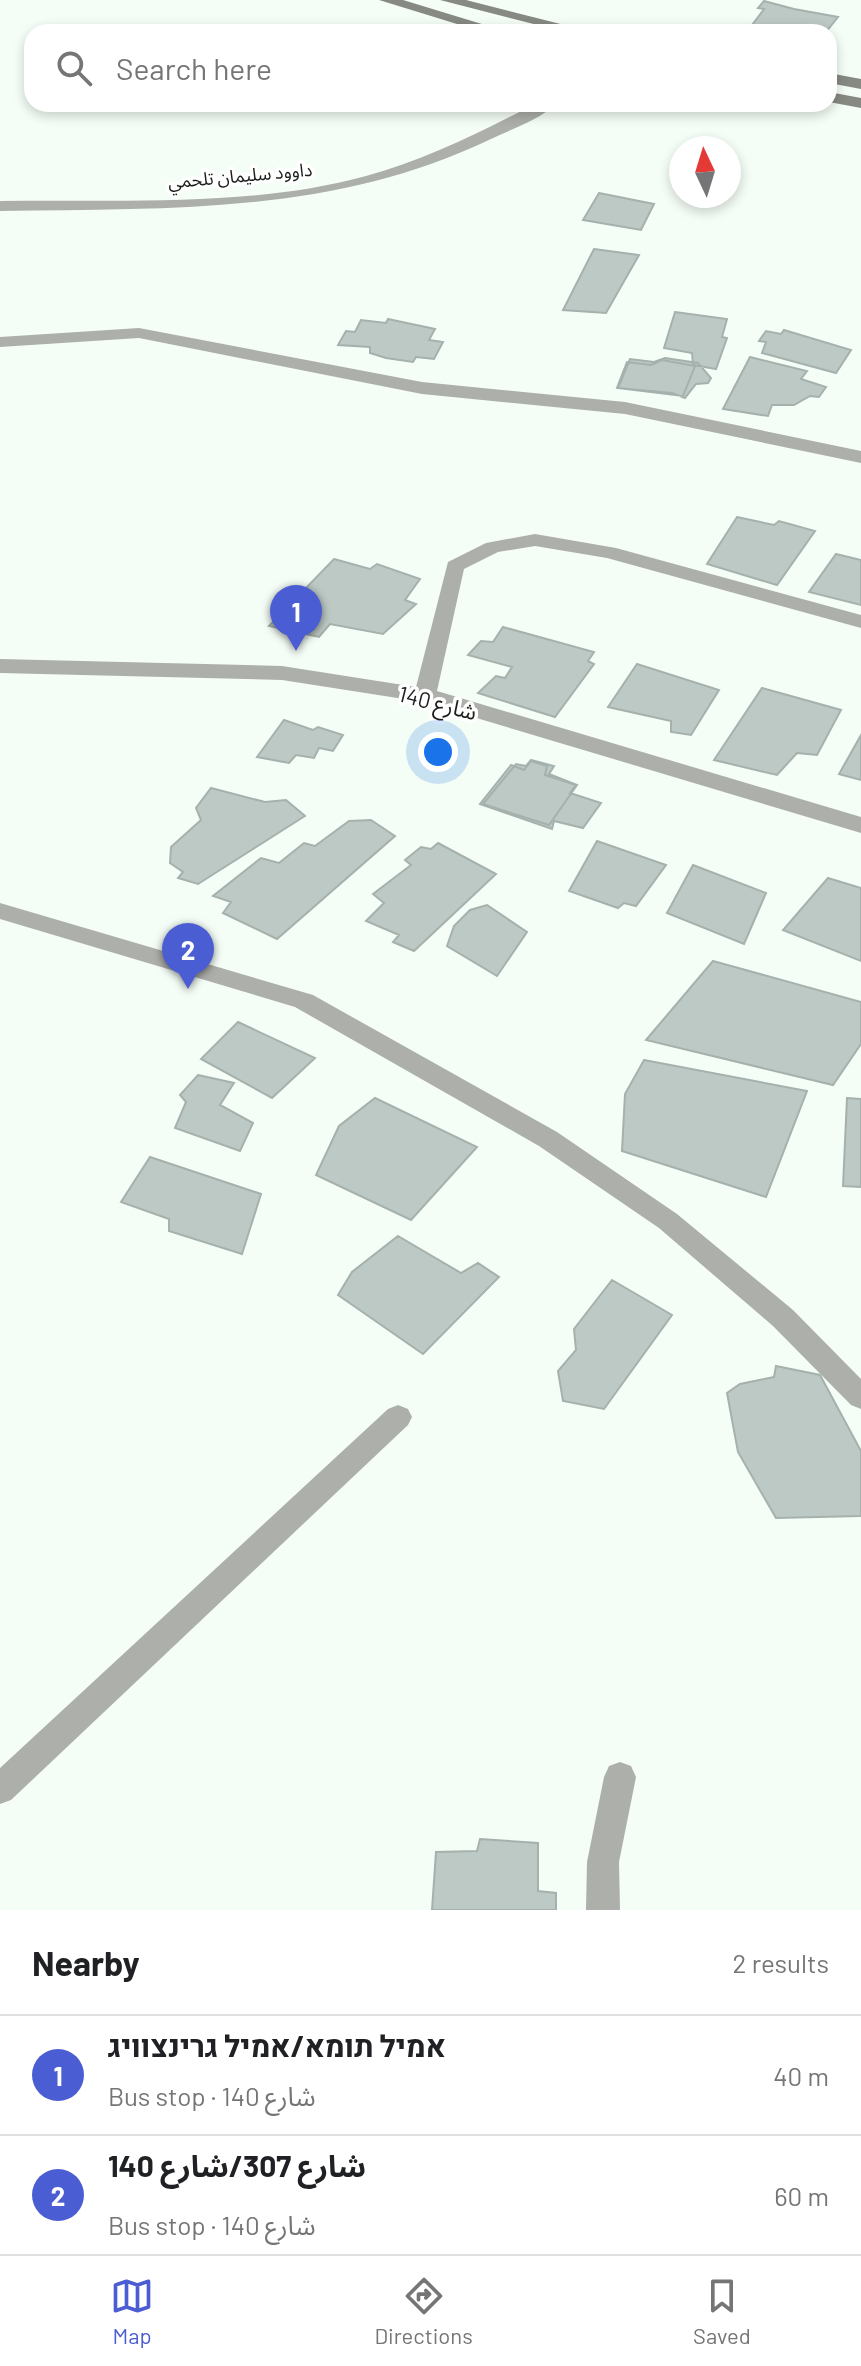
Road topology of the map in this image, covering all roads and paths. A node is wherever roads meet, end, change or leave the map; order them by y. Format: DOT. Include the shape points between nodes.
graph roads {
  1 [pos="386,0"];
  2 [pos="447,0"];
  3 [pos="472,24"];
  4 [pos="550,24"];
  5 [pos="837,80"];
  6 [pos="861,84"];
  7 [pos="837,98"];
  8 [pos="861,103"];
  9 [pos="512,112"];
  10 [pos="531,112"];
  11 [pos="475,140"];
  12 [pos="0,206"];
  13 [pos="0,342"];
  14 [pos="861,457"];
  15 [pos="861,622"];
  16 [pos="0,666"];
  17 [pos="425,695"];
  18 [pos="861,825"];
  19 [pos="0,911"];
  20 [pos="861,1397"];
  21 [pos="398,1417"];
  22 [pos="620,1777"];
  23 [pos="0,1789"];
  24 [pos="603,1910"];
  1 -- 3 [label="main road"];
  2 -- 4 [label="main road"];
  5 -- 6 [label="main road"];
  7 -- 8 [label="main road"];
  9 -- 11 [label="street, داوود سليمان تلحمي"];
  10 -- 11 [label="street, داوود سليمان تلحمي"];
  11 -- 12 [label="street, داوود سليمان تلحمي" via="339,187 214,201"];
  13 -- 14 [label="street" via="139,333 409,386 625,408"];
  15 -- 17 [label="street" via="609,552 521,542 493,547 455,566"];
  16 -- 17 [label="street, شارع 140" via="282,673"];
  17 -- 18 [label="street, شارع 140"];
  19 -- 20 [label="street" via="304,1001 548,1139 668,1221 783,1318"];
  21 -- 23 [label="street"];
  22 -- 24 [label="street" via="603,1862"];
}
